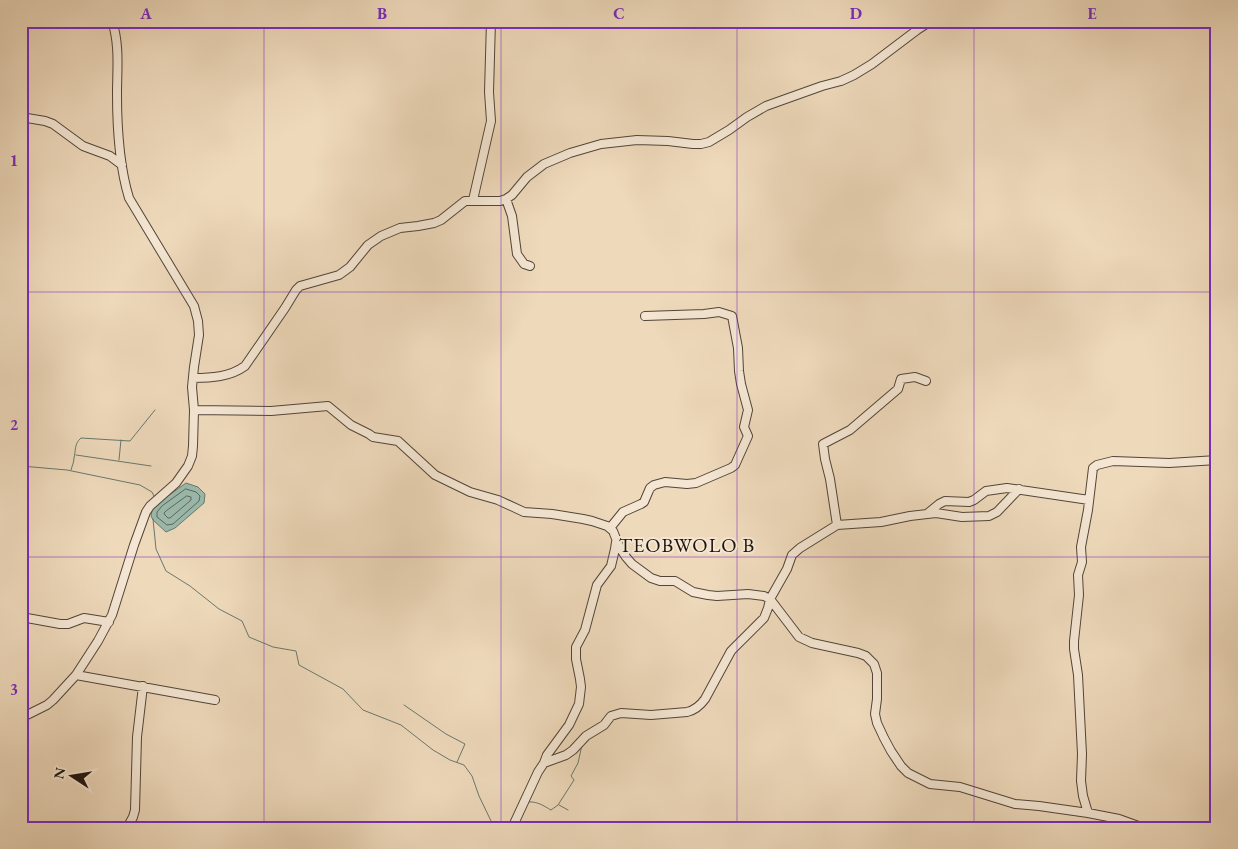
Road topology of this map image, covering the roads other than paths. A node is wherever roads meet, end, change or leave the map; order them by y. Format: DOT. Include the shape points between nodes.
graph roads {
  1 [pos="112,21"];
  2 [pos="492,21"];
  3 [pos="931,21"];
  4 [pos="21,117"];
  5 [pos="122,165"];
  6 [pos="506,199"];
  7 [pos="473,200"];
  8 [pos="530,266"];
  9 [pos="645,316"];
  10 [pos="193,378"];
  11 [pos="926,381"];
  12 [pos="194,410"];
  13 [pos="1217,460"];
  14 [pos="1019,489"];
  15 [pos="1089,500"];
  16 [pos="928,513"];
  17 [pos="837,525"];
  18 [pos="610,528"];
  19 [pos="616,538"];
  20 [pos="770,599"];
  21 [pos="27,618"];
  22 [pos="109,622"];
  23 [pos="76,675"];
  24 [pos="143,686"];
  25 [pos="215,700"];
  26 [pos="21,718"];
  27 [pos="544,763"];
  28 [pos="1088,813"];
  29 [pos="127,828"];
  30 [pos="512,828"];
  31 [pos="1144,828"];
  1 -- 5 [label="street" via="116,38"];
  2 -- 7 [label="street" via="491,121"];
  3 -- 6 [label="street" via="854,75 766,106 709,142 637,140 570,152 544,164"];
  4 -- 5 [label="street" via="52,124 83,146 110,156"];
  5 -- 10 [label="street" via="129,198 196,312 199,335"];
  6 -- 7 [label="street"];
  6 -- 8 [label="street" via="512,216 517,254 524,264"];
  7 -- 10 [label="street" via="465,201 434,223 400,228 381,236 368,244 344,272 300,286 245,366 232,374"];
  9 -- 18 [label="street" via="719,312 732,316 747,406 744,427 748,436 731,468 696,483 654,485 644,502 623,512"];
  10 -- 12 [label="street"];
  11 -- 17 [label="street" via="915,377 901,380 898,389 850,430 823,444"];
  12 -- 18 [label="street" via="272,411 328,406 369,434 398,441 435,474 470,492 524,512 583,518"];
  12 -- 22 [label="street" via="190,461 176,483 146,512"];
  13 -- 15 [label="street" via="1169,463 1119,461 1097,465 1092,472"];
  14 -- 15 [label="street"];
  14 -- 16 [label="street" via="986,491 969,502 945,501"];
  14 -- 16 [label="street" via="990,516"];
  15 -- 28 [label="street" via="1080,547 1082,562 1078,575 1074,641 1081,781"];
  16 -- 17 [label="street" via="881,522"];
  17 -- 20 [label="street" via="792,555"];
  18 -- 19 [label="street"];
  19 -- 20 [label="street" via="632,564 651,578 675,581 693,592 708,595 748,594"];
  19 -- 27 [label="street" via="611,566 597,585 576,647 581,687 579,704"];
  20 -- 27 [label="street" via="764,618 731,651 697,708 681,713 611,716 601,728 586,736 566,755"];
  20 -- 28 [label="street" via="799,637 858,653 874,664 877,673 877,723 891,751 908,773 930,784 960,787 1015,804"];
  21 -- 22 [label="street" via="60,624 84,618"];
  22 -- 23 [label="street"];
  23 -- 24 [label="street"];
  23 -- 26 [label="street" via="53,700"];
  24 -- 25 [label="street"];
  24 -- 29 [label="street" via="137,737 135,810"];
  27 -- 30 [label="street"];
  28 -- 31 [label="street"];
}
